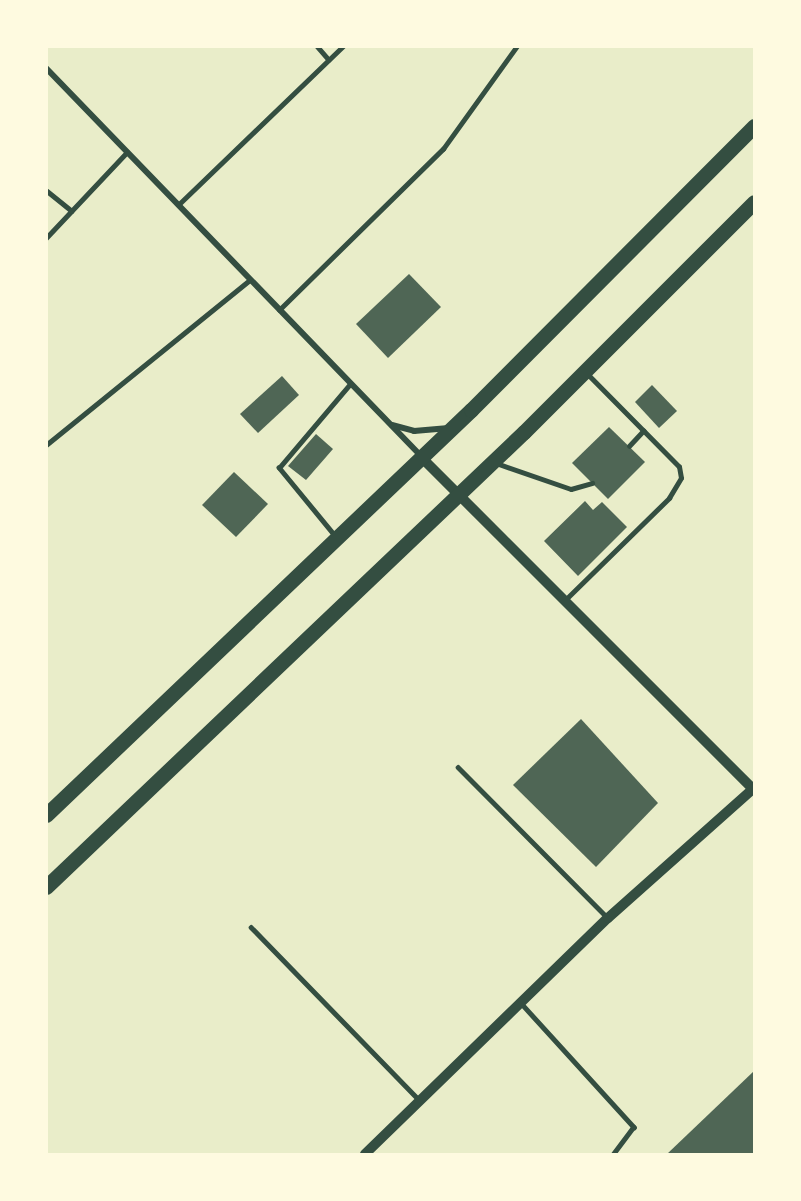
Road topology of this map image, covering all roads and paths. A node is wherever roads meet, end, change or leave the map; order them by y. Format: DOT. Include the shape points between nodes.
graph roads {
  1 [pos="317,46"];
  2 [pos="343,46"];
  3 [pos="517,46"];
  4 [pos="329,60"];
  5 [pos="46,68"];
  6 [pos="754,126"];
  7 [pos="127,152"];
  8 [pos="46,190"];
  9 [pos="754,202"];
  10 [pos="178,205"];
  11 [pos="72,211"];
  12 [pos="46,238"];
  13 [pos="250,280"];
  14 [pos="279,310"];
  15 [pos="585,372"];
  16 [pos="350,384"];
  17 [pos="388,424"];
  18 [pos="456,425"];
  19 [pos="643,431"];
  20 [pos="46,445"];
  21 [pos="628,446"];
  22 [pos="422,458"];
  23 [pos="493,462"];
  24 [pos="592,483"];
  25 [pos="459,495"];
  26 [pos="338,539"];
  27 [pos="564,601"];
  28 [pos="458,767"];
  29 [pos="754,789"];
  30 [pos="46,815"];
  31 [pos="46,887"];
  32 [pos="608,918"];
  33 [pos="250,927"];
  34 [pos="520,1003"];
  35 [pos="420,1101"];
  36 [pos="365,1155"];
  37 [pos="614,1155"];
  1 -- 4 [label="lane"];
  2 -- 4 [label="lane"];
  3 -- 14 [label="lane" via="443,149"];
  4 -- 10 [label="lane"];
  5 -- 7 [label="street"];
  6 -- 18 [label="main road"];
  7 -- 10 [label="street"];
  7 -- 11 [label="lane"];
  8 -- 11 [label="lane"];
  9 -- 15 [label="main road"];
  10 -- 13 [label="street"];
  11 -- 12 [label="lane"];
  13 -- 14 [label="street"];
  13 -- 20 [label="lane"];
  14 -- 16 [label="street"];
  15 -- 19 [label="lane"];
  15 -- 23 [label="main road"];
  16 -- 17 [label="street"];
  16 -- 26 [label="lane" via="279,468"];
  17 -- 18 [label="street" via="425,431"];
  17 -- 22 [label="street"];
  18 -- 22 [label="main road"];
  19 -- 21 [label="lane"];
  19 -- 27 [label="lane" via="679,467 676,489"];
  22 -- 25 [label="street"];
  22 -- 26 [label="main road"];
  23 -- 24 [label="lane" via="571,489"];
  23 -- 25 [label="main road"];
  25 -- 27 [label="street"];
  25 -- 31 [label="main road"];
  26 -- 30 [label="main road"];
  27 -- 29 [label="street"];
  28 -- 32 [label="lane"];
  29 -- 32 [label="street"];
  32 -- 34 [label="street"];
  33 -- 35 [label="lane"];
  34 -- 35 [label="street"];
  34 -- 37 [label="lane" via="634,1127"];
  35 -- 36 [label="street"];
}
